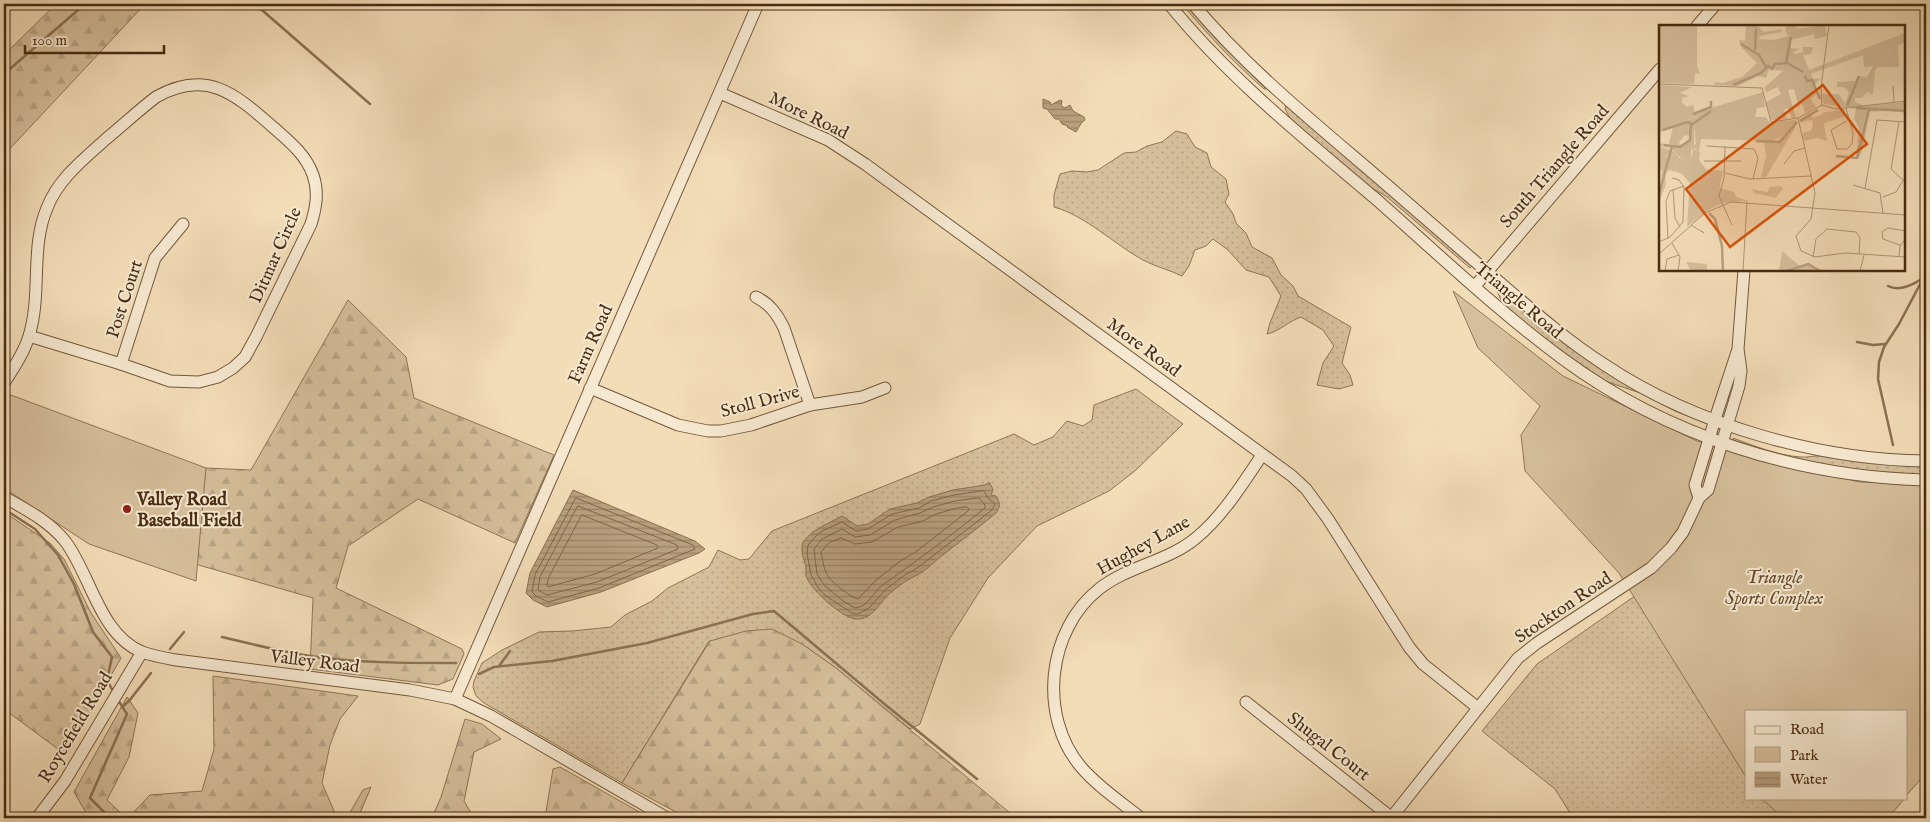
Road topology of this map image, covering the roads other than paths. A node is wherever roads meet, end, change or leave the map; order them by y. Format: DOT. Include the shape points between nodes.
graph roads {
  1 [pos="758,4"];
  2 [pos="1169,4"];
  3 [pos="1193,4"];
  4 [pos="1716,4"];
  5 [pos="1698,25"];
  6 [pos="1659,70"];
  7 [pos="720,93"];
  8 [pos="184,224"];
  9 [pos="1744,271"];
  10 [pos="1487,272"];
  11 [pos="1475,286"];
  12 [pos="756,297"];
  13 [pos="29,336"];
  14 [pos="1738,349"];
  15 [pos="121,364"];
  16 [pos="4,383"];
  17 [pos="590,388"];
  18 [pos="885,388"];
  19 [pos="810,405"];
  20 [pos="1714,420"];
  21 [pos="1728,425"];
  22 [pos="1709,438"];
  23 [pos="1723,442"];
  24 [pos="1262,455"];
  25 [pos="1926,461"];
  26 [pos="1926,480"];
  27 [pos="4,496"];
  28 [pos="1699,498"];
  29 [pos="142,652"];
  30 [pos="455,699"];
  31 [pos="1246,702"];
  32 [pos="1478,708"];
  33 [pos="36,818"];
  34 [pos="667,818"];
  35 [pos="1141,818"];
  36 [pos="1391,818"];
  1 -- 7 [label="street, Farm Road"];
  2 -- 11 [label="street, Triangle Road" via="1224,67"];
  3 -- 10 [label="street, Triangle Road" via="1244,60"];
  4 -- 5 [label="street"];
  6 -- 10 [label="street, South Triangle Road"];
  7 -- 17 [label="street, Farm Road"];
  7 -- 24 [label="street, More Road" via="828,140 858,160"];
  8 -- 15 [label="street, Post Court" via="155,258"];
  9 -- 14 [label="street, Stockton Road"];
  10 -- 11 [label="street, South Triangle Road"];
  10 -- 20 [label="street, Triangle Road" via="1551,327 1607,367"];
  11 -- 22 [label="street, Triangle Road" via="1564,360 1596,381 1651,412"];
  12 -- 19 [label="street" via="766,302 778,316"];
  13 -- 15 [label="street, Ditmar Circle"];
  13 -- 15 [label="street, Ditmar Circle" via="41,224 47,206 66,176 156,96 186,85 226,90 296,148 304,159 313,174 316,195 311,224 256,337 245,357 233,368 200,382 186,383 170,381"];
  13 -- 16 [label="street, Ditmar Circle"];
  14 -- 20 [label="street, Stockton Road"];
  14 -- 21 [label="street, Stockton Road" via="1740,379"];
  17 -- 19 [label="street, Stoll Drive" via="678,425 708,431 751,425"];
  17 -- 30 [label="street, Farm Road"];
  18 -- 19 [label="street, Stoll Drive" via="862,397"];
  20 -- 21 [label="street, Triangle Road"];
  20 -- 22 [label="street, Stockton Road"];
  21 -- 23 [label="street, Stockton Road"];
  21 -- 25 [label="street, Triangle Road" via="1811,449 1880,459"];
  22 -- 23 [label="street, Triangle Road"];
  22 -- 28 [label="street, Stockton Road" via="1695,485"];
  23 -- 26 [label="street, Triangle Road" via="1806,467"];
  23 -- 28 [label="street, Stockton Road" via="1708,490"];
  24 -- 32 [label="street, More Road" via="1306,489 1423,664"];
  24 -- 35 [label="street, Hughey Lane" via="1214,520 1194,540 1112,580 1089,598 1064,634 1056,658 1054,701 1066,742 1080,766"];
  27 -- 29 [label="street, Valley Road" via="45,522 61,537 76,558 108,620 128,643"];
  28 -- 32 [label="street, Stockton Road" via="1683,532 1661,559 1518,658"];
  29 -- 30 [label="street, Valley Road" via="185,662 410,690"];
  29 -- 33 [label="street, Roycefield Road" via="65,780"];
  30 -- 34 [label="street, Valley Road" via="491,716"];
  31 -- 36 [label="street, Shugal Court"];
  32 -- 36 [label="street, Stockton Road"];
}
